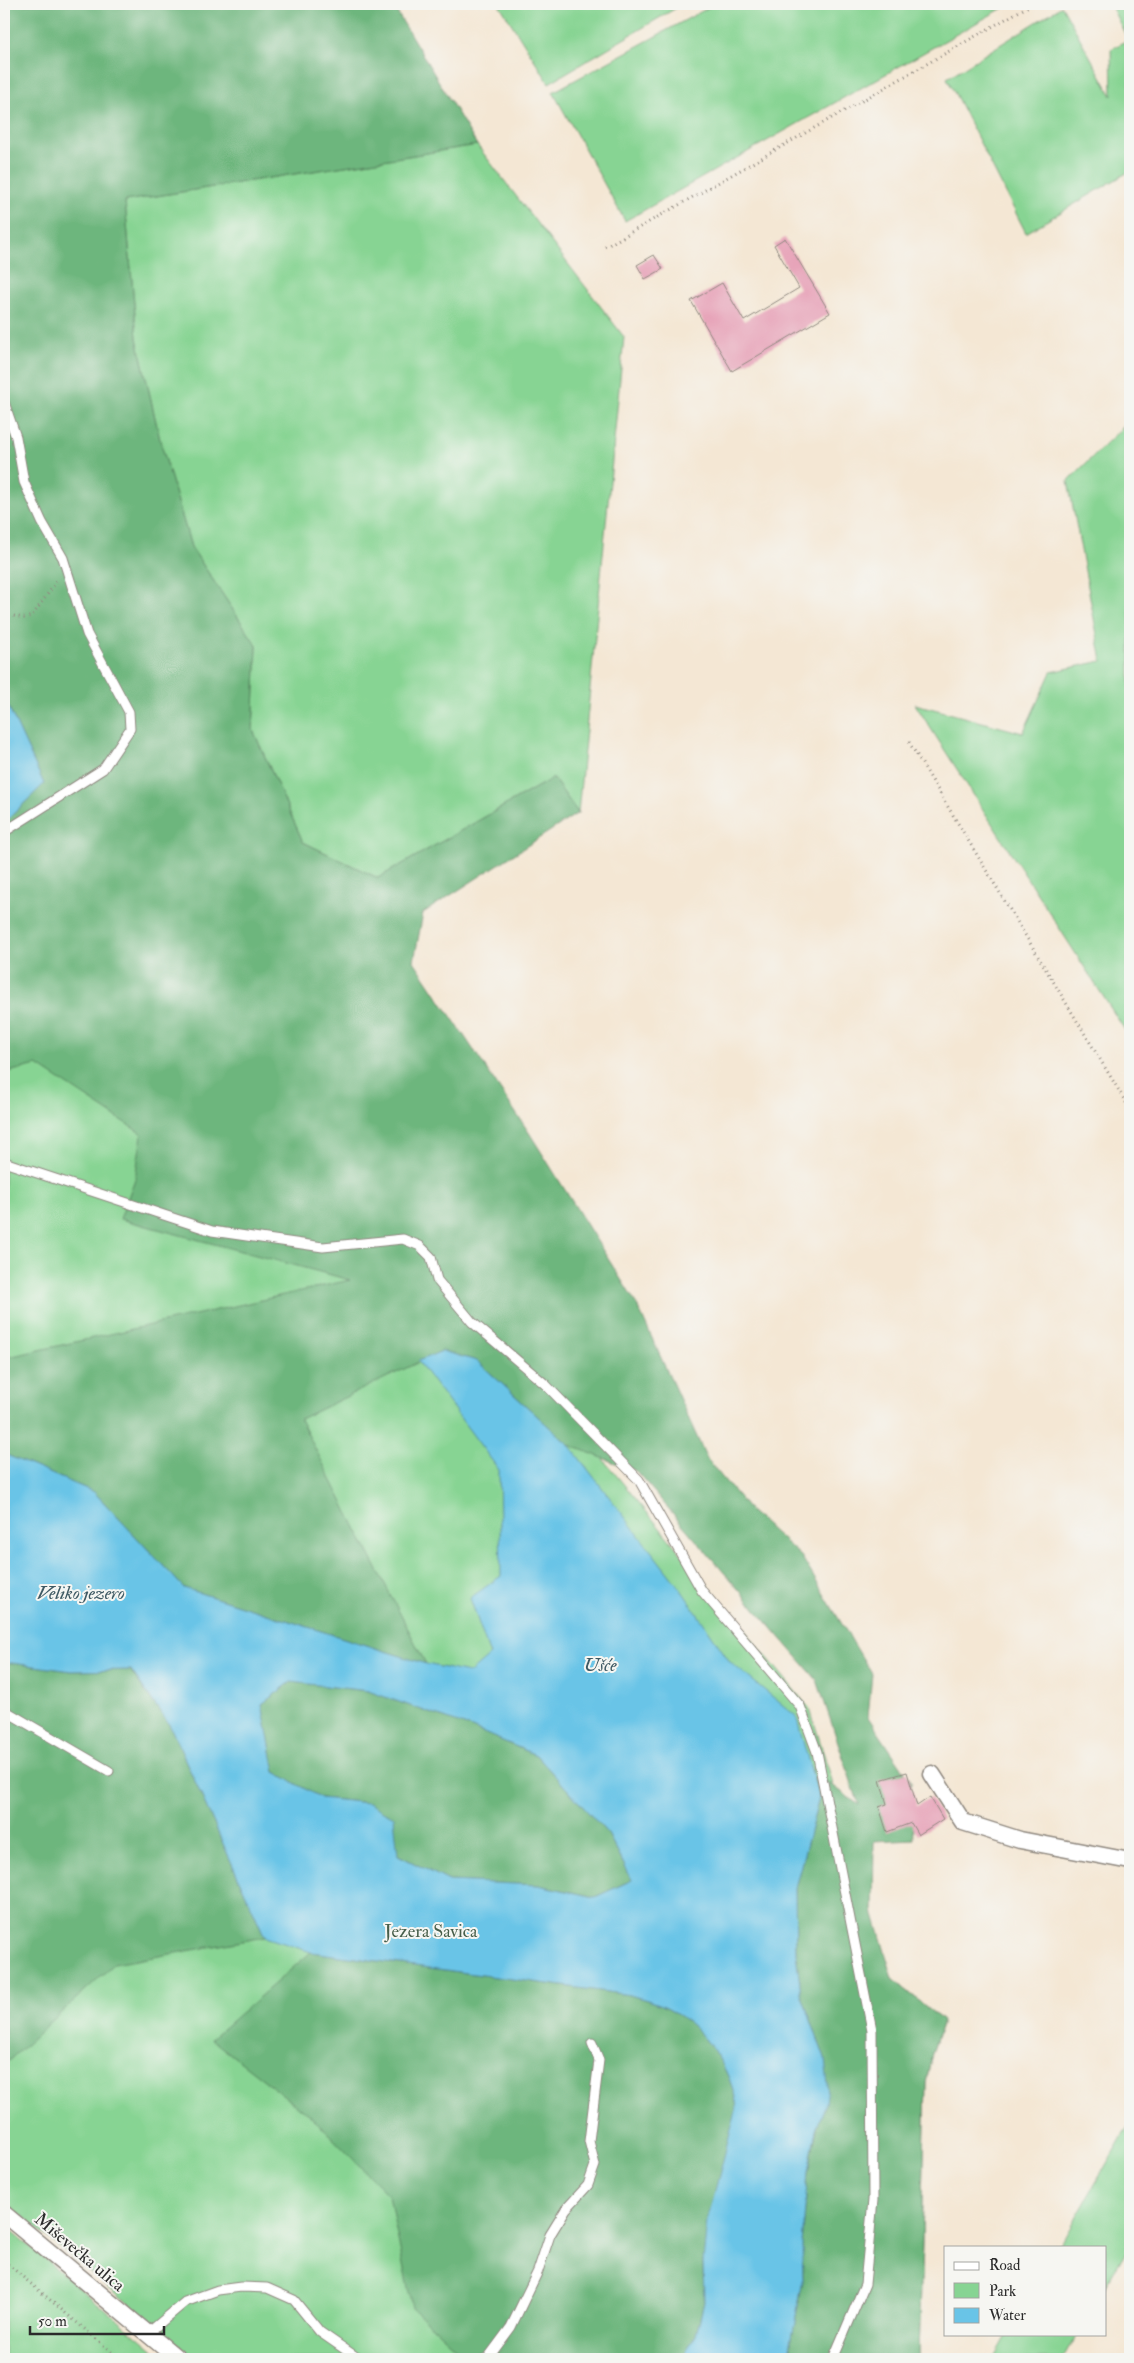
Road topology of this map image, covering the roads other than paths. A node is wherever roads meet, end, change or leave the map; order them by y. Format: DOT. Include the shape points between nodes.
graph roads {
  1 [pos="4,402"];
  2 [pos="4,832"];
  3 [pos="4,1162"];
  4 [pos="4,1710"];
  5 [pos="109,1771"];
  6 [pos="932,1774"];
  7 [pos="1130,1861"];
  8 [pos="592,2043"];
  9 [pos="4,2214"];
  10 [pos="148,2334"];
  11 [pos="178,2359"];
  12 [pos="359,2359"];
  13 [pos="484,2359"];
  14 [pos="833,2359"];
  1 -- 2 [label="lane" via="16,436 24,482 66,568 87,634 129,712 130,729 103,769"];
  3 -- 14 [label="lane" via="212,1231 323,1247 403,1238 420,1246 431,1257 438,1280 472,1322 546,1384 639,1480 702,1591 800,1706 817,1752 872,2030 873,2200 865,2284"];
  4 -- 5 [label="lane"];
  6 -- 7 [label="street" via="963,1822 1020,1840"];
  8 -- 13 [label="lane" via="599,2060 589,2141 595,2165 588,2185 566,2209 550,2235 538,2271 511,2327"];
  9 -- 10 [label="street, Miševečka ulica"];
  10 -- 11 [label="street, Miševečka ulica"];
  10 -- 12 [label="lane" via="185,2302 218,2290 267,2288 294,2300 320,2332"];
}
